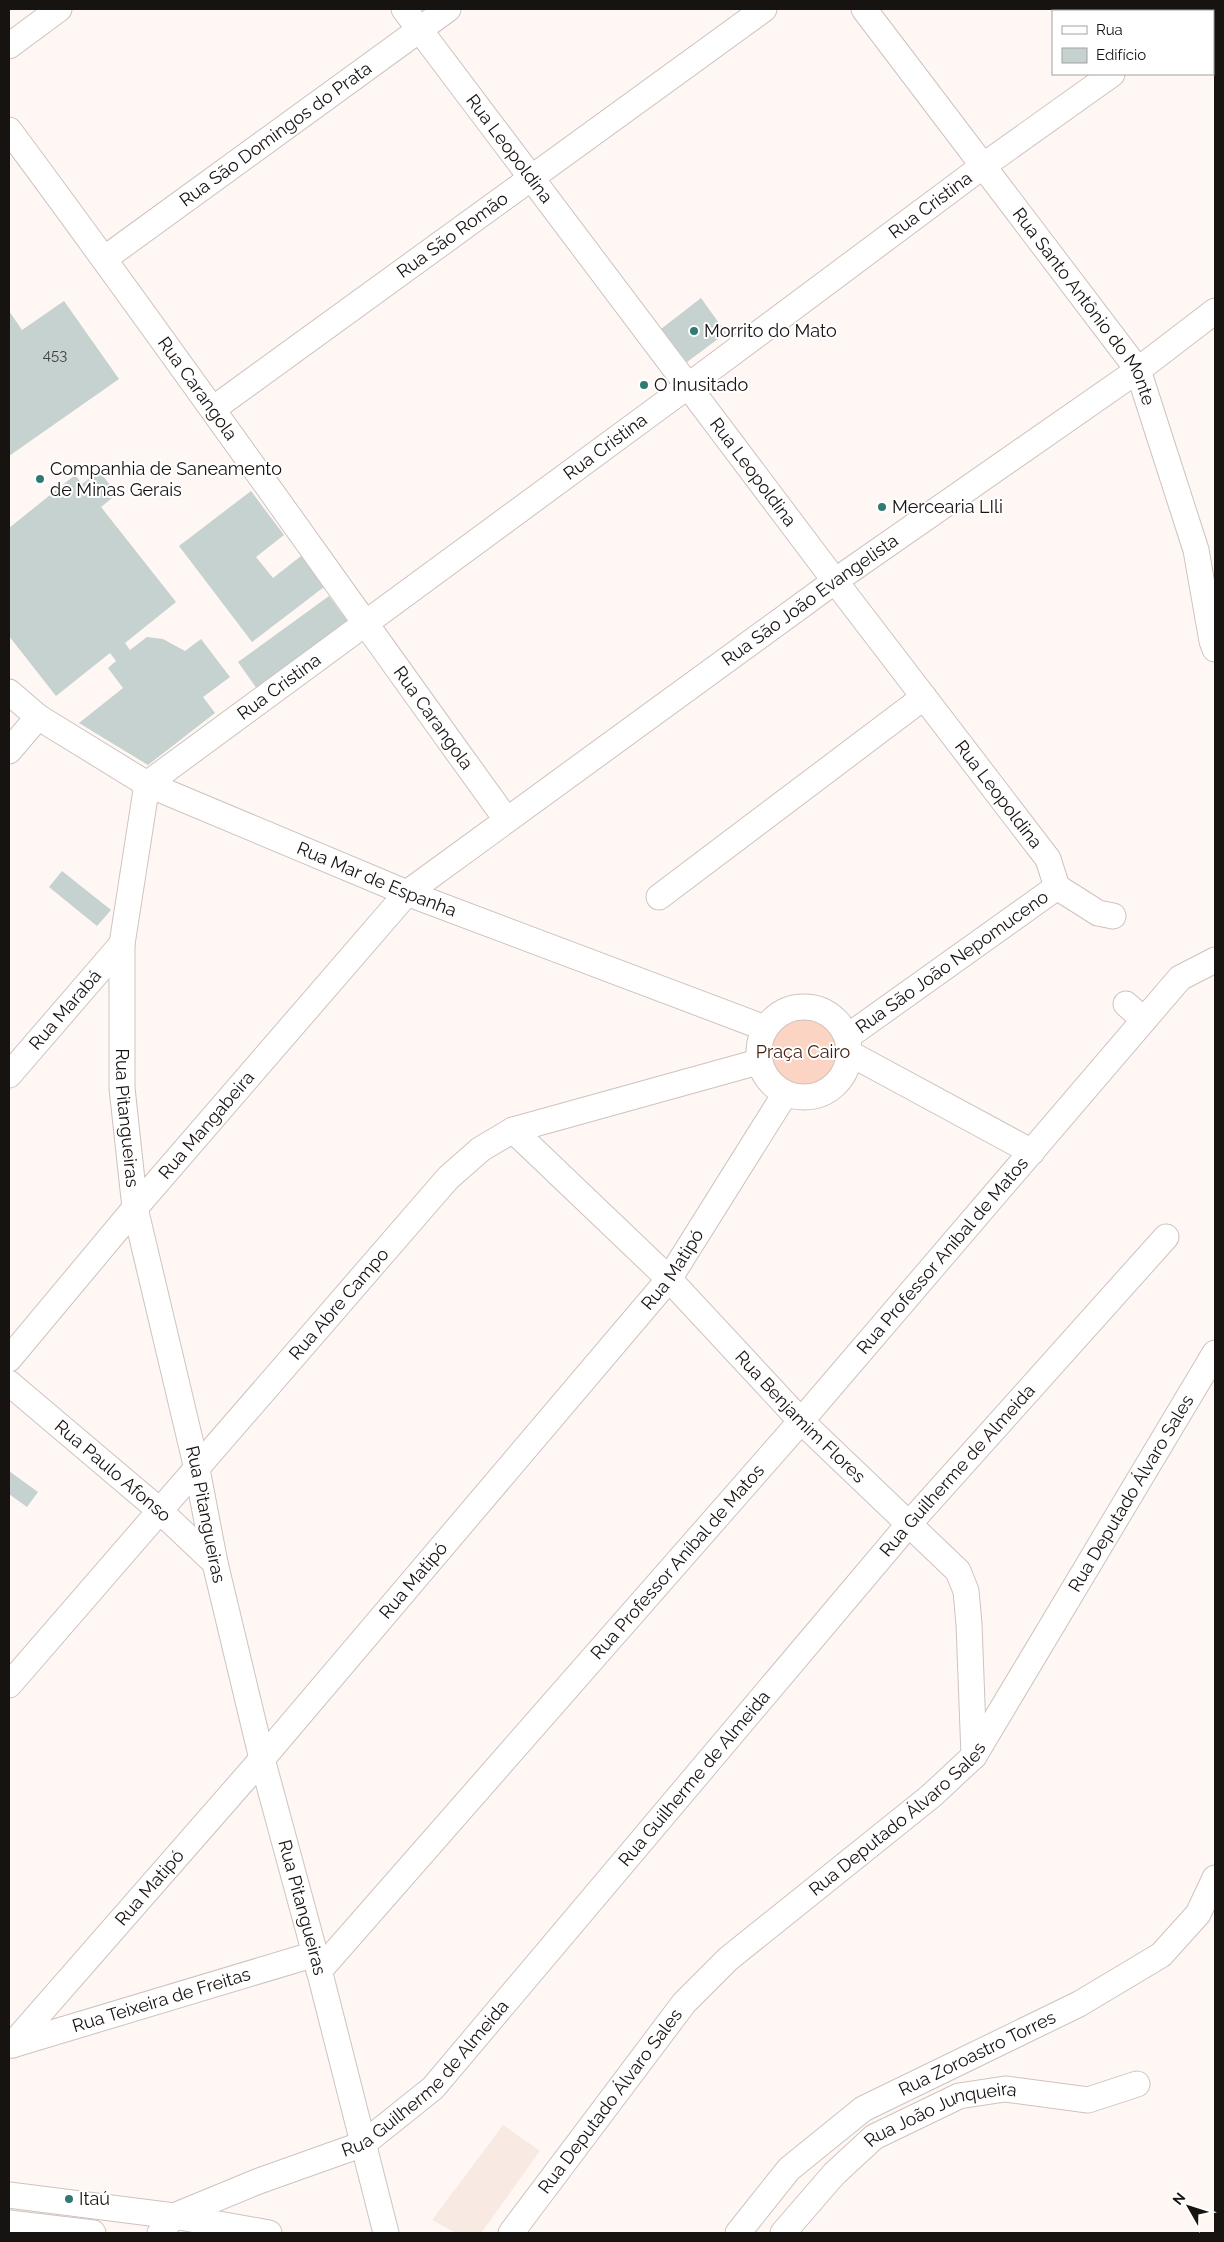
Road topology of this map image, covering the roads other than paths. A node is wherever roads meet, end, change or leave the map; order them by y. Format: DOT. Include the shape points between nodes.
graph roads {
  1 [pos="59,9"];
  2 [pos="404,9"];
  3 [pos="448,9"];
  4 [pos="764,9"];
  5 [pos="864,9"];
  6 [pos="420,30"];
  7 [pos="9,46"];
  8 [pos="1111,75"];
  9 [pos="9,130"];
  10 [pos="983,166"];
  11 [pos="531,178"];
  12 [pos="104,259"];
  13 [pos="1215,311"];
  14 [pos="1138,370"];
  15 [pos="688,386"];
  16 [pos="213,409"];
  17 [pos="835,581"];
  18 [pos="364,624"];
  19 [pos="1215,649"];
  20 [pos="9,692"];
  21 [pos="924,697"];
  22 [pos="38,717"];
  23 [pos="9,752"];
  24 [pos="147,784"];
  25 [pos="506,819"];
  26 [pos="1058,887"];
  27 [pos="407,893"];
  28 [pos="659,897"];
  29 [pos="1113,916"];
  30 [pos="122,944"];
  31 [pos="1215,960"];
  32 [pos="765,1028"];
  33 [pos="848,1045"];
  34 [pos="758,1062"];
  35 [pos="9,1075"];
  36 [pos="785,1094"];
  37 [pos="513,1130"];
  38 [pos="1032,1152"];
  39 [pos="135,1208"];
  40 [pos="1166,1237"];
  41 [pos="669,1279"];
  42 [pos="1215,1353"];
  43 [pos="9,1359"];
  44 [pos="9,1383"];
  45 [pos="801,1421"];
  46 [pos="197,1469"];
  47 [pos="159,1510"];
  48 [pos="908,1525"];
  49 [pos="215,1563"];
  50 [pos="9,1684"];
  51 [pos="974,1756"];
  52 [pos="262,1759"];
  53 [pos="1215,1878"];
  54 [pos="317,1962"];
  55 [pos="10,2044"];
  56 [pos="1137,2084"];
  57 [pos="363,2144"];
  58 [pos="9,2195"];
  59 [pos="9,2223"];
  60 [pos="167,2224"];
  61 [pos="93,2233"];
  62 [pos="269,2233"];
  63 [pos="386,2233"];
  64 [pos="511,2233"];
  65 [pos="738,2233"];
  66 [pos="783,2233"];
  1 -- 7 [label="street"];
  2 -- 6 [label="street, Rua Leopoldina"];
  3 -- 6 [label="street, Rua São Domingos do Prata"];
  4 -- 11 [label="street, Rua São Romão"];
  5 -- 10 [label="street, Rua Santo Antônio do Monte"];
  6 -- 11 [label="street, Rua Leopoldina"];
  6 -- 12 [label="street, Rua São Domingos do Prata"];
  8 -- 10 [label="street, Rua Cristina"];
  9 -- 12 [label="street, Rua Carangola"];
  10 -- 14 [label="street, Rua Santo Antônio do Monte"];
  10 -- 15 [label="street, Rua Cristina"];
  11 -- 15 [label="street, Rua Leopoldina"];
  11 -- 16 [label="street, Rua São Romão"];
  12 -- 16 [label="street, Rua Carangola"];
  13 -- 14 [label="street, Rua São João Evangelista"];
  14 -- 17 [label="street, Rua São João Evangelista"];
  14 -- 19 [label="street, Rua Santo Antônio do Monte" via="1196,550"];
  15 -- 17 [label="street, Rua Leopoldina"];
  15 -- 18 [label="street, Rua Cristina"];
  16 -- 18 [label="street, Rua Carangola"];
  17 -- 21 [label="street, Rua Leopoldina"];
  17 -- 25 [label="street, Rua São João Evangelista"];
  18 -- 24 [label="street, Rua Cristina"];
  18 -- 25 [label="street, Rua Carangola"];
  20 -- 22 [label="street, Rua Mar de Espanha"];
  21 -- 26 [label="street, Rua Leopoldina" via="1048,859"];
  21 -- 28 [label="street"];
  22 -- 23 [label="street"];
  22 -- 24 [label="street, Rua Mar de Espanha"];
  24 -- 27 [label="street, Rua Mar de Espanha"];
  24 -- 30 [label="street, Rua Pitangueiras"];
  25 -- 27 [label="street, Rua São João Evangelista"];
  26 -- 29 [label="street" via="1098,913"];
  26 -- 33 [label="street, Rua São João Nepomuceno"];
  27 -- 32 [label="street, Rua Mar de Espanha"];
  27 -- 39 [label="street, Rua Mangabeira"];
  30 -- 35 [label="street, Rua Marabá"];
  30 -- 39 [label="street, Rua Pitangueiras" via="122,1088"];
  31 -- 38 [label="street" via="1180,978 1135,1012"];
  32 -- 33 [label="street" via="784,1011 809,1007 832,1016 841,1026"];
  32 -- 34 [label="street" via="759,1041"];
  33 -- 36 [label="street" via="846,1068 828,1091 807,1097"];
  33 -- 38 [label="street"];
  34 -- 36 [label="street" via="769,1082"];
  34 -- 37 [label="street, Rua Abre Campo"];
  36 -- 41 [label="street, Rua Matipó"];
  37 -- 41 [label="street, Rua Benjamim Flores"];
  37 -- 46 [label="street, Rua Abre Campo" via="481,1149 448,1178"];
  38 -- 45 [label="street, Rua Professor Aníbal de Matos"];
  39 -- 43 [label="street, Rua Mangabeira"];
  39 -- 46 [label="street, Rua Pitangueiras"];
  40 -- 48 [label="street, Rua Guilherme de Almeida"];
  41 -- 45 [label="street, Rua Benjamim Flores"];
  41 -- 52 [label="street, Rua Matipó"];
  42 -- 51 [label="street, Rua Deputado Álvaro Sales"];
  44 -- 47 [label="street, Rua Paulo Afonso"];
  45 -- 48 [label="street, Rua Benjamim Flores"];
  45 -- 54 [label="street, Rua Professor Aníbal de Matos"];
  46 -- 47 [label="street, Rua Abre Campo"];
  46 -- 49 [label="street, Rua Pitangueiras"];
  47 -- 49 [label="street, Rua Paulo Afonso"];
  47 -- 50 [label="street, Rua Abre Campo"];
  48 -- 51 [label="street, Rua Benjamim Flores" via="958,1571 966,1590"];
  48 -- 57 [label="street, Rua Guilherme de Almeida" via="433,2088"];
  49 -- 52 [label="street, Rua Pitangueiras"];
  51 -- 64 [label="street, Rua Deputado Álvaro Sales" via="931,1796 728,1958 684,2003"];
  52 -- 54 [label="street, Rua Pitangueiras"];
  52 -- 55 [label="street, Rua Matipó"];
  53 -- 65 [label="street, Rua Zoroastro Torres" via="1198,1914 1161,1955 1079,2004 863,2109 789,2169"];
  54 -- 55 [label="street, Rua Teixeira de Freitas"];
  54 -- 57 [label="street, Rua Pitangueiras"];
  56 -- 66 [label="street, Rua João Junqueira" via="1088,2100 1005,2089 959,2096 874,2137 834,2174"];
  57 -- 60 [label="street, Rua Guilherme de Almeida" via="259,2181"];
  57 -- 63 [label="street, Rua Pitangueiras"];
  58 -- 60 [label="street"];
  59 -- 61 [label="street"];
  60 -- 62 [label="street"];
}
